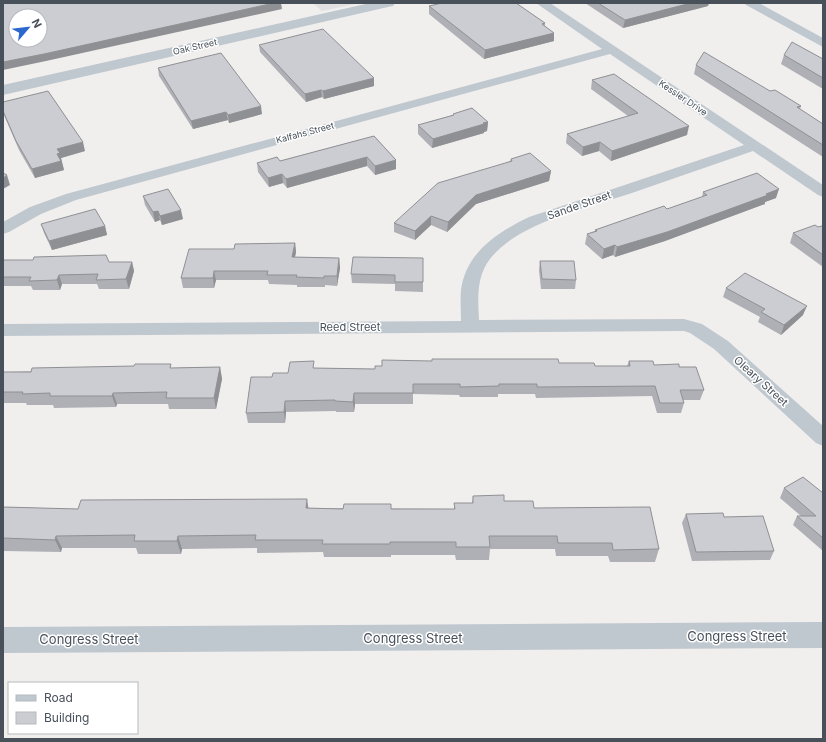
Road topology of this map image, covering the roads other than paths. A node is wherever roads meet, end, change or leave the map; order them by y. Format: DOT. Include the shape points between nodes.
graph roads {
  1 [pos="388,3"];
  2 [pos="542,3"];
  3 [pos="750,3"];
  4 [pos="823,43"];
  5 [pos="612,50"];
  6 [pos="3,90"];
  7 [pos="754,146"];
  8 [pos="823,192"];
  9 [pos="3,229"];
  10 [pos="470,327"];
  11 [pos="696,328"];
  12 [pos="3,330"];
  13 [pos="823,438"];
  14 [pos="823,635"];
  15 [pos="3,640"];
  1 -- 6 [label="street, Oak Street"];
  2 -- 5 [label="street, Kessler Drive"];
  3 -- 4 [label="street"];
  5 -- 7 [label="street, Kessler Drive"];
  5 -- 9 [label="street, Kalfahs Street" via="71,197 21,217"];
  7 -- 8 [label="street, Kessler Drive"];
  7 -- 10 [label="street, Sande Street" via="513,230 487,249 472,275"];
  10 -- 11 [label="street, Reed Street" via="672,324"];
  10 -- 12 [label="street, Reed Street"];
  11 -- 13 [label="street, Oleary Street" via="721,345"];
  14 -- 15 [label="street, Congress Street"];
}
